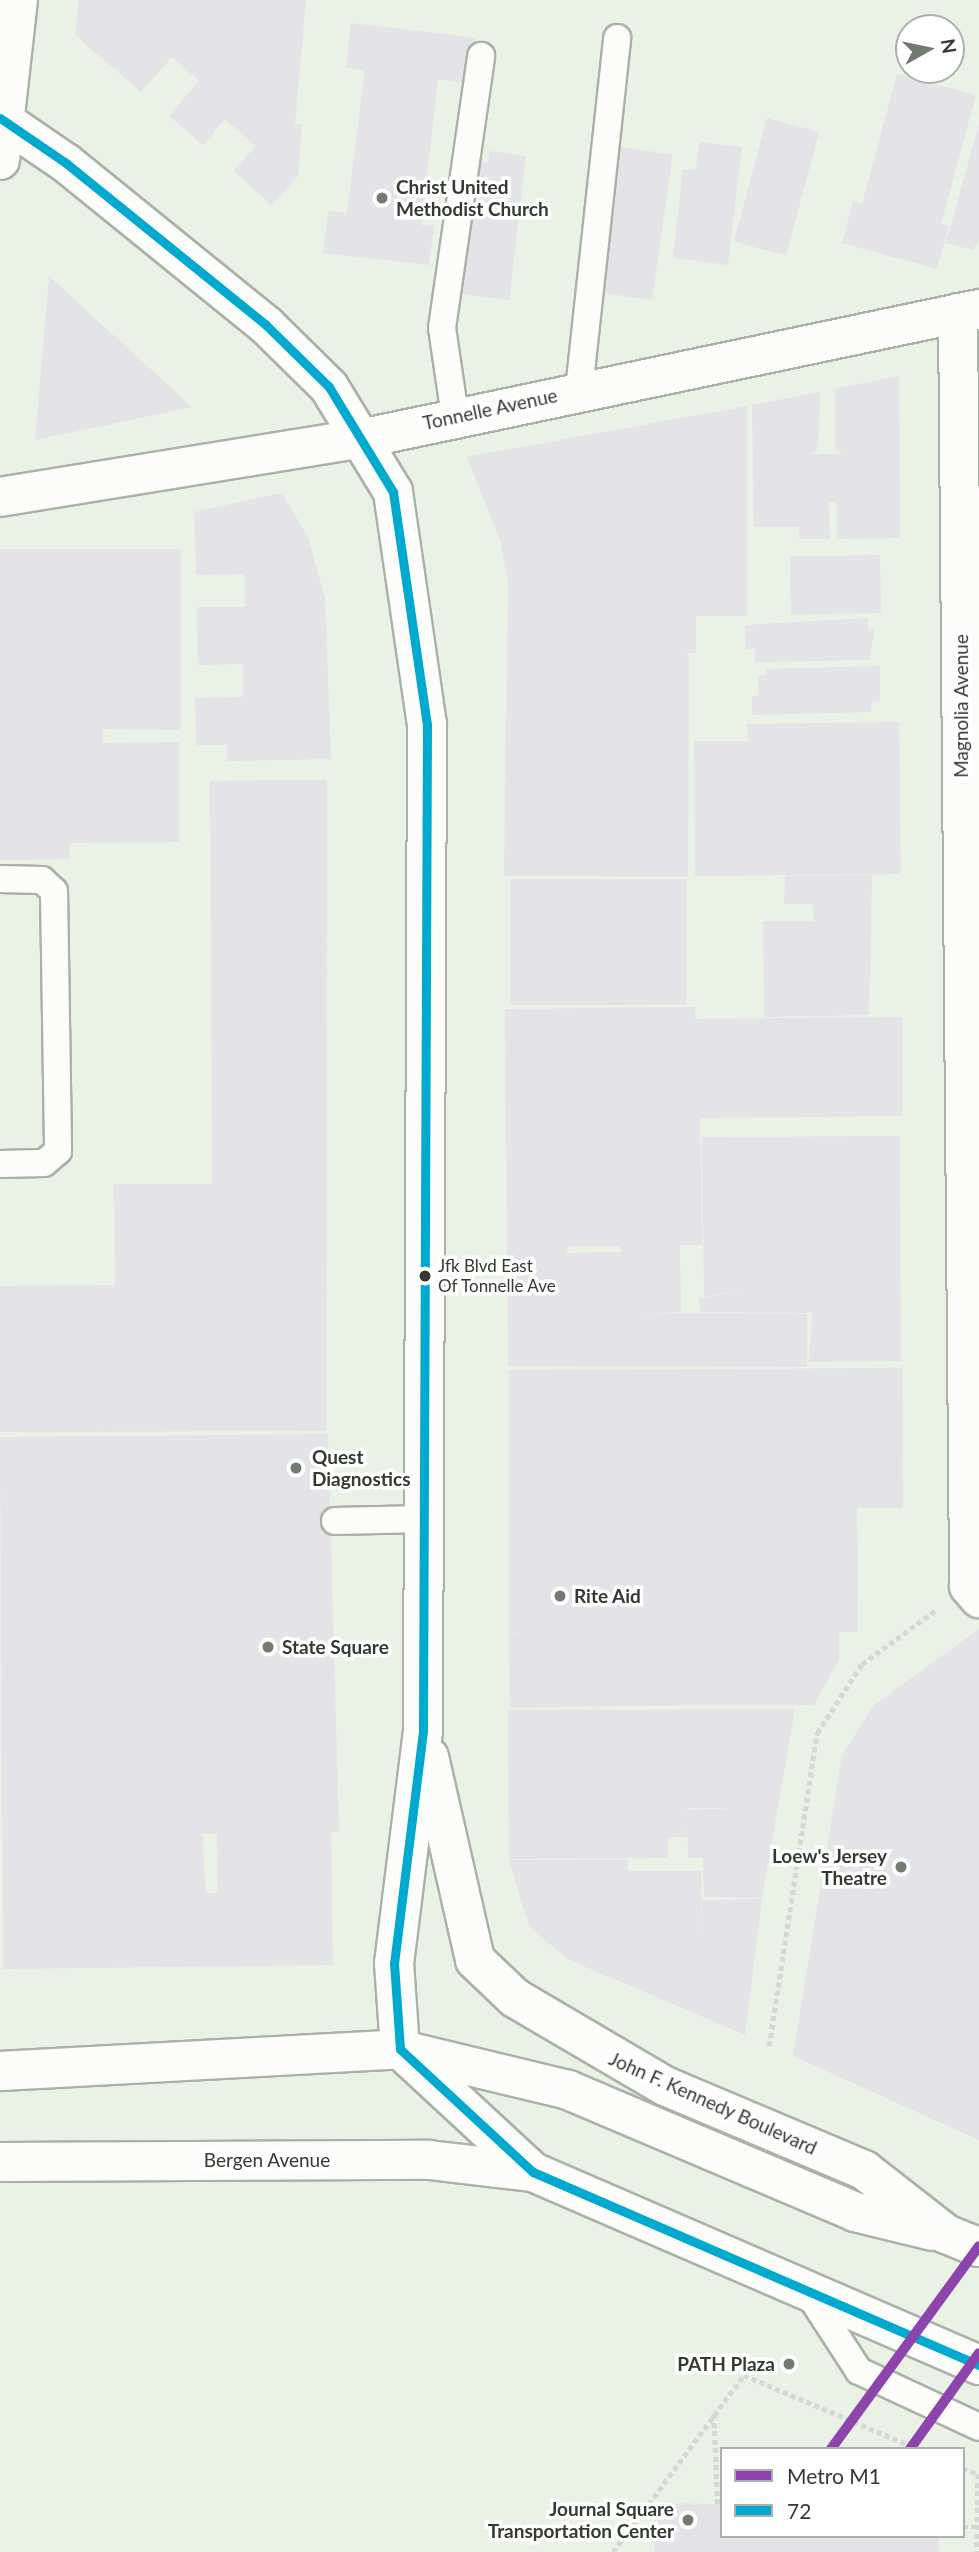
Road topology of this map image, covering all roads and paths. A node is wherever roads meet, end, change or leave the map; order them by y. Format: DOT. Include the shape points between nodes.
graph roads {
  1 [pos="18,0"];
  2 [pos="617,38"];
  3 [pos="481,56"];
  4 [pos="2,120"];
  5 [pos="0,160"];
  6 [pos="969,311"];
  7 [pos="579,390"];
  8 [pos="455,416"];
  9 [pos="360,439"];
  10 [pos="0,497"];
  11 [pos="0,879"];
  12 [pos="0,1164"];
  13 [pos="424,1519"];
  14 [pos="335,1521"];
  15 [pos="974,1592"];
  16 [pos="424,1731"];
  17 [pos="769,2046"];
  18 [pos="400,2049"];
  19 [pos="0,2071"];
  20 [pos="0,2162"];
  21 [pos="533,2172"];
  22 [pos="963,2241"];
  23 [pos="806,2290"];
  24 [pos="979,2365"];
  25 [pos="715,2414"];
  26 [pos="979,2427"];
  27 [pos="913,2447"];
  28 [pos="978,2474"];
  29 [pos="718,2504"];
  30 [pos="978,2527"];
  31 [pos="613,2552"];
  32 [pos="977,2552"];
  1 -- 4 [label="main road"];
  2 -- 7 [label="lane"];
  3 -- 8 [label="lane" via="442,328"];
  4 -- 5 [label="main road"];
  4 -- 9 [label="main road, John F. Kennedy Boulevard" via="266,325 329,387"];
  6 -- 7 [label="main road, Tonnelle Avenue"];
  6 -- 15 [label="main road, Magnolia Avenue"];
  7 -- 8 [label="main road, Tonnelle Avenue"];
  8 -- 9 [label="main road, Tonnelle Avenue"];
  9 -- 10 [label="main road, Tonnelle Avenue"];
  9 -- 13 [label="main road, John F. Kennedy Boulevard" via="393,492 427,724"];
  11 -- 12 [label="lane" via="42,880 54,891 58,1150 44,1163"];
  13 -- 14 [label="lane"];
  13 -- 16 [label="main road, John F. Kennedy Boulevard"];
  15 -- 17 [label="path" via="862,1664 817,1734"];
  16 -- 18 [label="main road, John F. Kennedy Boulevard" via="394,1963"];
  16 -- 22 [label="main road, John F. Kennedy Boulevard" via="475,1960 514,1998 665,2086 864,2169"];
  18 -- 19 [label="main road"];
  18 -- 21 [label="main road"];
  18 -- 22 [label="main road" via="568,2090 855,2212"];
  20 -- 21 [label="main road, Bergen Avenue" via="415,2160"];
  21 -- 23 [label="main road"];
  23 -- 24 [label="main road"];
  23 -- 26 [label="lane" via="859,2371"];
  25 -- 27 [label="path" via="744,2375"];
  25 -- 29 [label="path"];
  25 -- 31 [label="path"];
  28 -- 30 [label="path"];
  30 -- 32 [label="path"];
}
